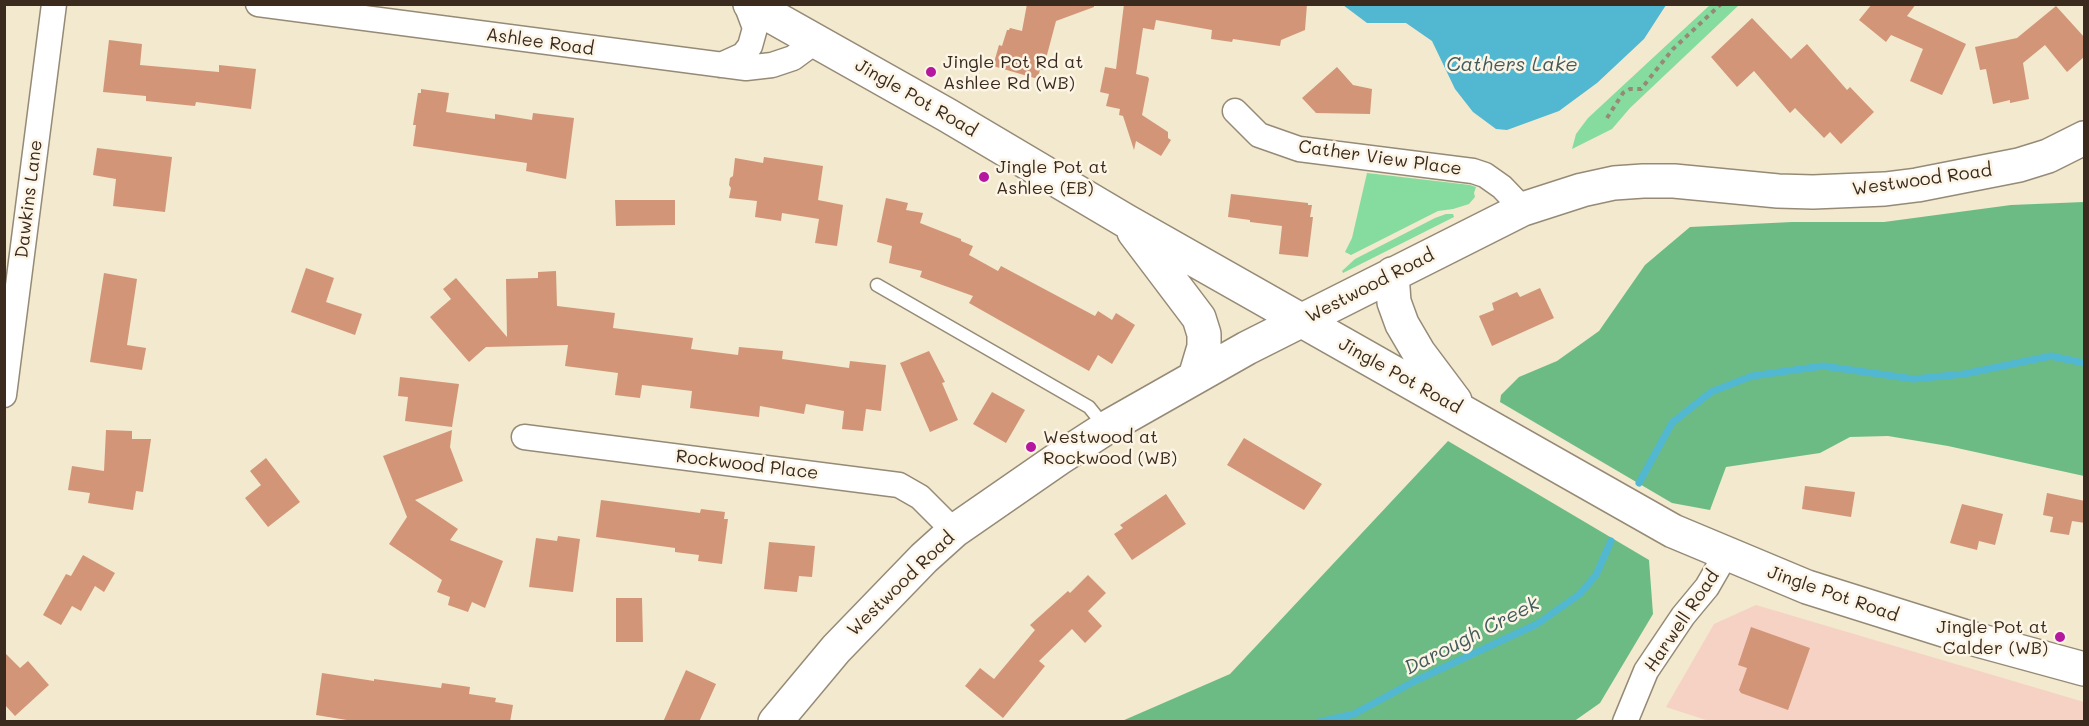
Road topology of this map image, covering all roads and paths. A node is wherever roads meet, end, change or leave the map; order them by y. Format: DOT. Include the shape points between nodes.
graph roads {
  1 [pos="54,4"];
  2 [pos="258,4"];
  3 [pos="748,4"];
  4 [pos="1721,4"];
  5 [pos="816,41"];
  6 [pos="721,65"];
  7 [pos="1235,111"];
  8 [pos="1606,118"];
  9 [pos="2085,138"];
  10 [pos="1523,209"];
  11 [pos="1126,221"];
  12 [pos="1392,274"];
  13 [pos="877,285"];
  14 [pos="1302,321"];
  15 [pos="1195,377"];
  16 [pos="4,394"];
  17 [pos="1463,412"];
  18 [pos="1106,428"];
  19 [pos="524,436"];
  20 [pos="954,531"];
  21 [pos="1726,554"];
  22 [pos="2085,669"];
  23 [pos="775,722"];
  24 [pos="1625,722"];
  1 -- 16 [label="street, Dawkins Lane"];
  2 -- 6 [label="street, Ashlee Road"];
  3 -- 5 [label="street, Jingle Pot Road"];
  3 -- 6 [label="street" via="754,28 750,46 743,55"];
  4 -- 8 [label="path" via="1672,49 1641,88 1623,93"];
  5 -- 6 [label="street, Ashlee Road" via="793,58 772,65"];
  5 -- 11 [label="street, Jingle Pot Road"];
  7 -- 10 [label="street, Cather View Place" via="1259,135 1299,149 1473,171 1502,187"];
  9 -- 10 [label="street, Westwood Road" via="2019,165 1906,186 1814,192 1643,181 1582,190"];
  10 -- 12 [label="street, Westwood Road"];
  11 -- 14 [label="street, Jingle Pot Road"];
  11 -- 15 [label="street" via="1198,318 1204,348"];
  12 -- 14 [label="street, Westwood Road"];
  12 -- 17 [label="street" via="1394,302 1402,324"];
  13 -- 18 [label="lane" via="1089,407"];
  14 -- 15 [label="street, Westwood Road"];
  14 -- 17 [label="street, Jingle Pot Road"];
  15 -- 18 [label="street, Westwood Road"];
  17 -- 21 [label="street, Jingle Pot Road" via="1673,531"];
  18 -- 20 [label="street, Westwood Road"];
  19 -- 20 [label="street, Rockwood Place" via="899,485 920,497"];
  20 -- 23 [label="street, Westwood Road" via="865,617"];
  21 -- 22 [label="street, Jingle Pot Road" via="1853,603"];
  21 -- 24 [label="street, Harwell Road" via="1646,671"];
}
